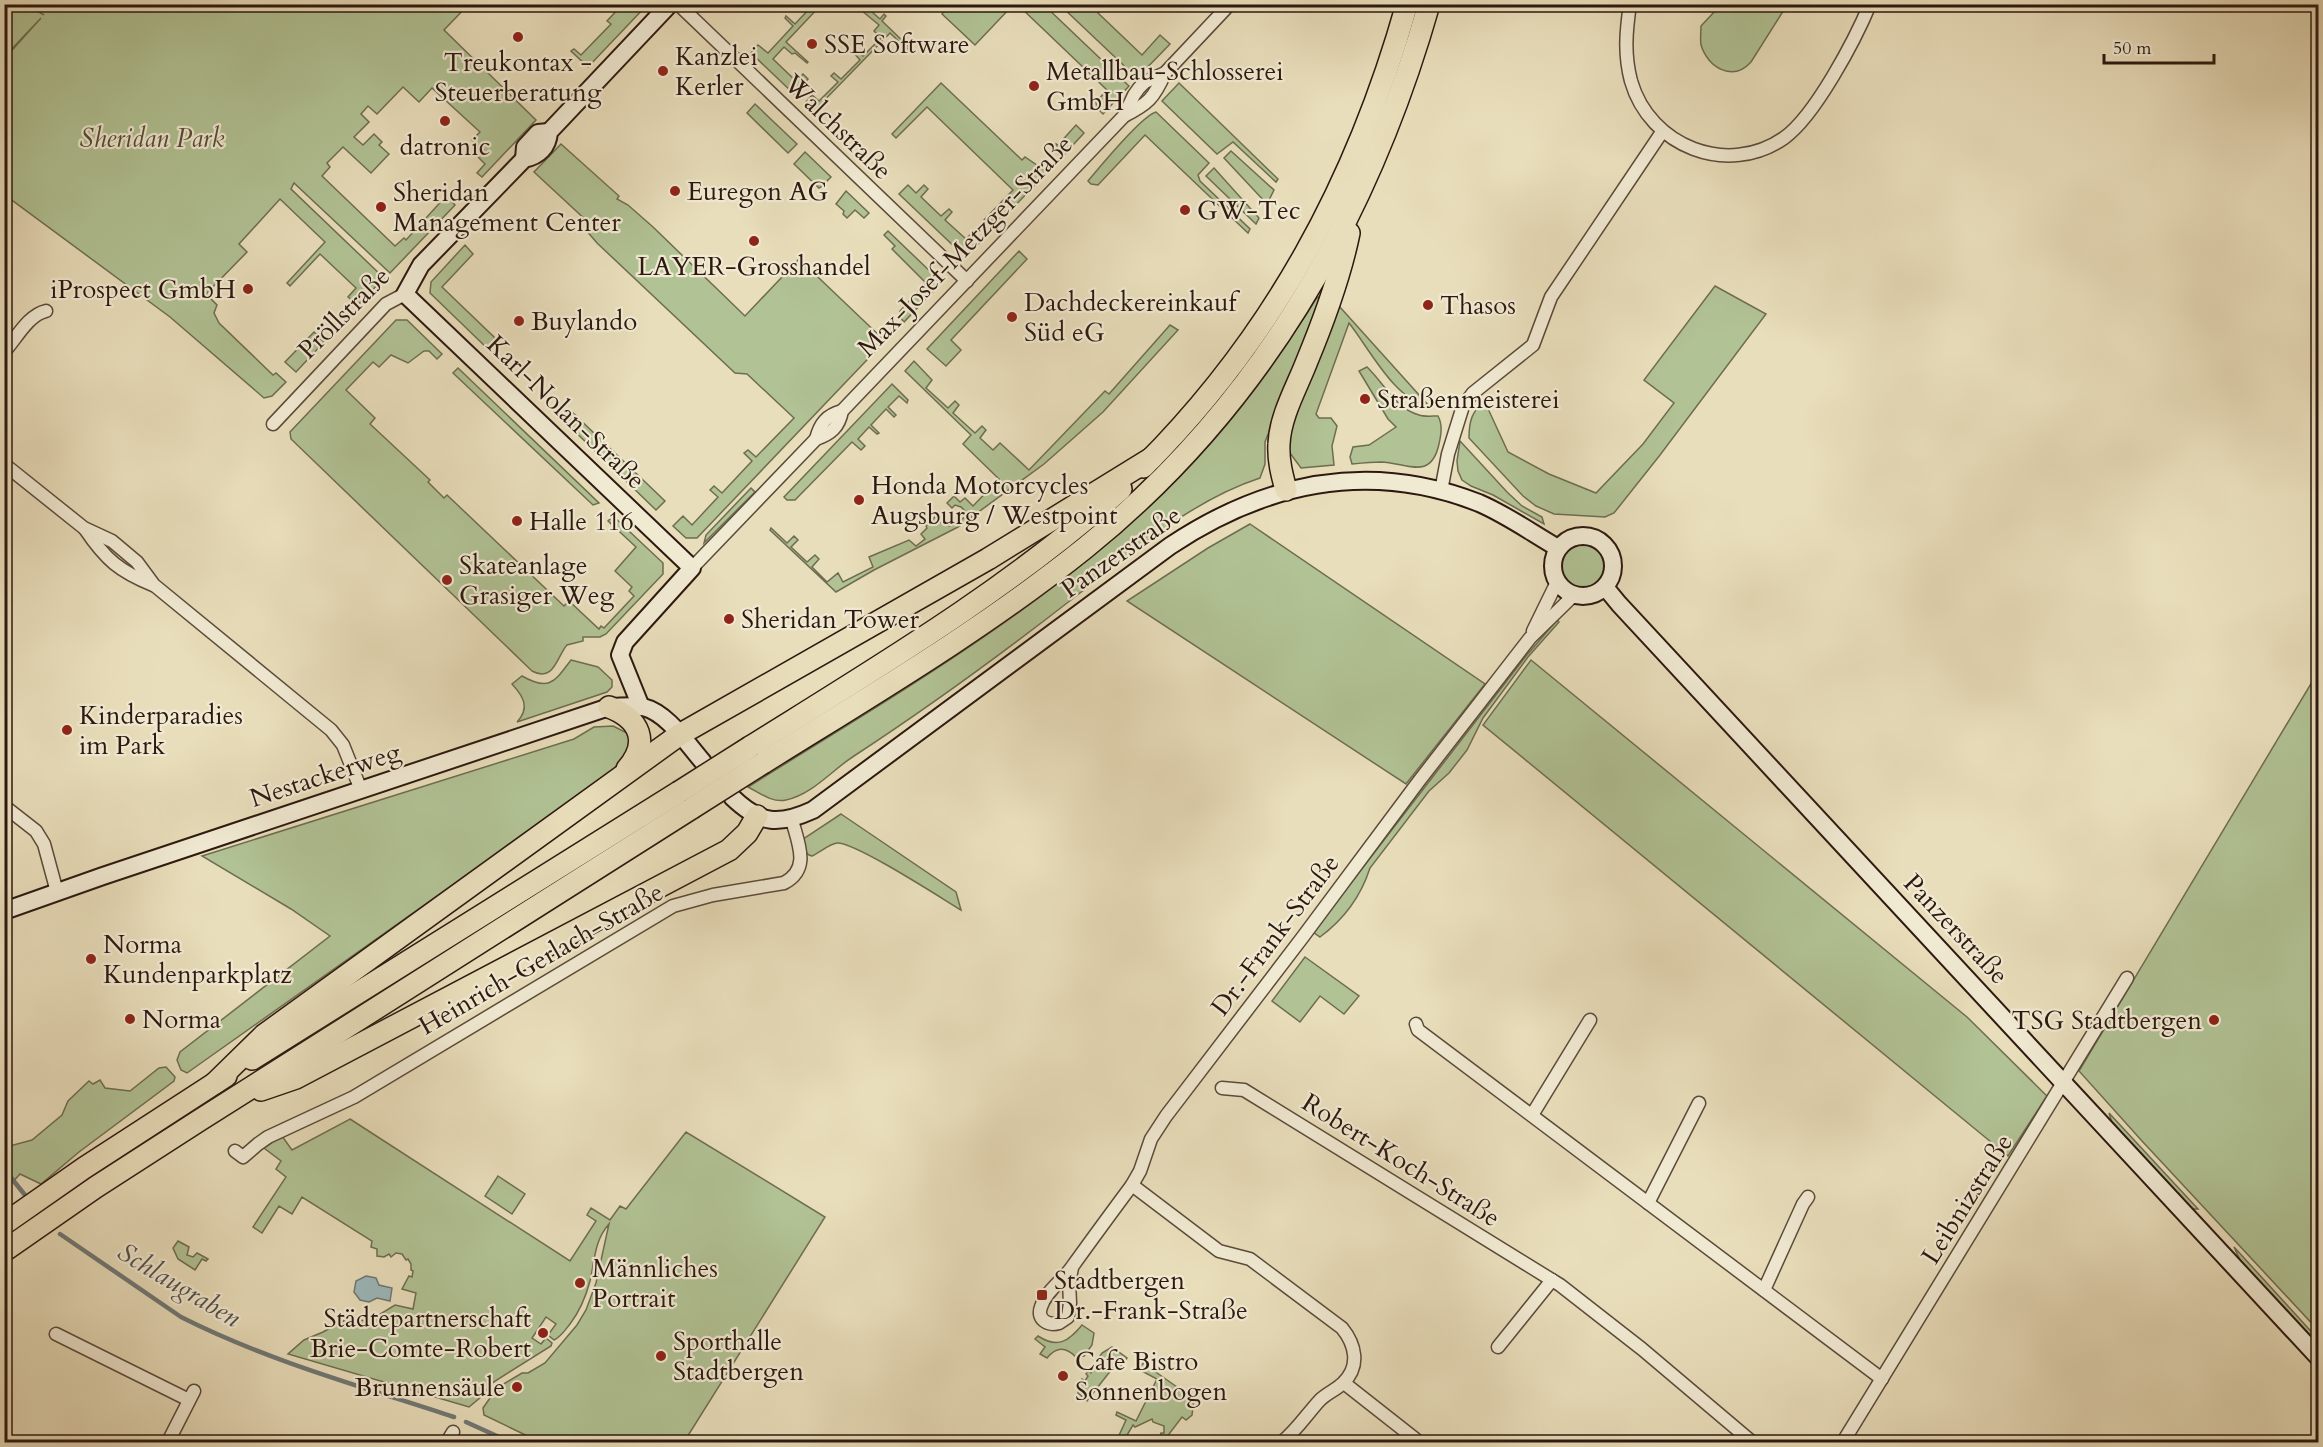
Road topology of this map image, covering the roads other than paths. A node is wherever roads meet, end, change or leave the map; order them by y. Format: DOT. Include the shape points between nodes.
graph roads {
  1 [pos="670,4"];
  2 [pos="678,4"];
  3 [pos="1230,4"];
  4 [pos="1407,4"];
  5 [pos="1429,4"];
  6 [pos="1630,4"];
  7 [pos="1870,4"];
  8 [pos="1662,132"];
  9 [pos="967,281"];
  10 [pos="1326,281"];
  11 [pos="405,294"];
  12 [pos="46,312"];
  13 [pos="4,352"];
  14 [pos="273,424"];
  15 [pos="1152,458"];
  16 [pos="4,464"];
  17 [pos="1286,490"];
  18 [pos="1441,491"];
  19 [pos="1558,548"];
  20 [pos="692,568"];
  21 [pos="1557,582"];
  22 [pos="1605,586"];
  23 [pos="1574,595"];
  24 [pos="1530,638"];
  25 [pos="609,707"];
  26 [pos="641,707"];
  27 [pos="679,735"];
  28 [pos="757,755"];
  29 [pos="703,762"];
  30 [pos="619,778"];
  31 [pos="361,790"];
  32 [pos="732,797"];
  33 [pos="686,800"];
  34 [pos="4,806"];
  35 [pos="757,816"];
  36 [pos="792,820"];
  37 [pos="57,892"];
  38 [pos="4,911"];
  39 [pos="2127,978"];
  40 [pos="1590,1020"];
  41 [pos="1416,1024"];
  42 [pos="2064,1084"];
  43 [pos="1222,1088"];
  44 [pos="201,1092"];
  45 [pos="1699,1103"];
  46 [pos="214,1111"];
  47 [pos="1532,1115"];
  48 [pos="235,1151"];
  49 [pos="1132,1185"];
  50 [pos="1808,1197"];
  51 [pos="1648,1203"];
  52 [pos="4,1224"];
  53 [pos="4,1251"];
  54 [pos="1072,1268"];
  55 [pos="1552,1280"];
  56 [pos="1764,1290"];
  57 [pos="56,1334"];
  58 [pos="1498,1347"];
  59 [pos="2319,1357"];
  60 [pos="1882,1379"];
  61 [pos="1344,1383"];
  62 [pos="168,1443"];
  63 [pos="1282,1443"];
  64 [pos="1419,1443"];
  65 [pos="1752,1443"];
  66 [pos="1843,1443"];
  1 -- 11 [label="street, Pröllstraße" via="549,132 538,133 525,147 525,159 421,265"];
  2 -- 9 [label="street, Walchstraße"];
  3 -- 9 [label="street, Max-Josef-Metzger-Straße" via="1165,73 1139,88 1124,116"];
  4 -- 15 [label="highway" via="1369,123 1336,198 1304,257 1242,354"];
  5 -- 10 [label="highway" via="1404,87 1355,207 1343,260"];
  6 -- 8 [label="street" via="1625,50 1632,84 1642,106"];
  7 -- 8 [label="street" via="1841,62 1807,116 1784,138 1765,149 1723,156 1683,146"];
  8 -- 18 [label="street" via="1551,297 1533,345 1473,393 1463,406"];
  9 -- 20 [label="street, Max-Josef-Metzger-Straße" via="842,411 831,414 819,427 816,439"];
  10 -- 17 [label="highway" via="1317,338 1284,419 1279,442"];
  10 -- 28 [label="highway" via="1286,326 1228,404 1168,472 1113,524 981,625"];
  11 -- 14 [label="street, Pröllstraße" via="386,304"];
  11 -- 20 [label="street, Karl-Nolan-Straße"];
  12 -- 13 [label="street" via="31,320"];
  15 -- 27 [label="highway" via="988,559"];
  15 -- 28 [label="highway" via="1086,519 1011,578"];
  16 -- 31 [label="street" via="84,528 112,541 137,562 154,585 331,730 343,745"];
  17 -- 18 [label="street, Panzerstraße" via="1355,481"];
  17 -- 36 [label="street, Panzerstraße" via="1244,505 1178,541 813,810"];
  18 -- 19 [label="street, Panzerstraße" via="1509,517"];
  19 -- 21 [label="street" via="1553,565"];
  19 -- 22 [label="street" via="1575,537 1594,538 1602,543 1613,569"];
  20 -- 26 [label="street, Max-Josef-Metzger-Straße" via="625,642 620,655"];
  21 -- 23 [label="street"];
  21 -- 24 [label="street, Dr.-Frank-Straße"];
  22 -- 23 [label="street" via="1591,595"];
  22 -- 42 [label="street, Panzerstraße"];
  23 -- 24 [label="street, Dr.-Frank-Straße"];
  24 -- 49 [label="street, Dr.-Frank-Straße" via="1166,1116 1151,1139"];
  25 -- 26 [label="street, Nestackerweg"];
  25 -- 30 [label="highway" via="631,722 640,736 639,752"];
  25 -- 31 [label="street, Nestackerweg"];
  26 -- 27 [label="street, Nestackerweg" via="663,717"];
  27 -- 29 [label="street"];
  27 -- 30 [label="highway"];
  28 -- 33 [label="highway, bridge"];
  30 -- 44 [label="highway" via="264,1035"];
  31 -- 37 [label="street, Nestackerweg"];
  32 -- 35 [label="street"];
  33 -- 44 [label="highway"];
  33 -- 46 [label="highway"];
  34 -- 37 [label="street" via="36,831 44,844"];
  35 -- 36 [label="street"];
  35 -- 46 [label="highway" via="747,833 729,850 296,1078"];
  36 -- 48 [label="street, Heinrich-Gerlach-Straße" via="800,854 800,867 793,878 673,906 354,1097 268,1137 243,1157"];
  37 -- 38 [label="street, Nestackerweg"];
  39 -- 42 [label="street, Leibnizstraße"];
  40 -- 47 [label="street"];
  41 -- 47 [label="street" via="1418,1030"];
  42 -- 59 [label="street, Panzerstraße"];
  42 -- 60 [label="street, Leibnizstraße"];
  43 -- 55 [label="street, Robert-Koch-Straße" via="1244,1090"];
  44 -- 52 [label="highway"];
  45 -- 51 [label="street"];
  46 -- 53 [label="highway"];
  47 -- 51 [label="street"];
  49 -- 54 [label="street, Dr.-Frank-Straße"];
  49 -- 61 [label="street" via="1219,1251 1250,1259 1342,1328 1355,1350"];
  50 -- 56 [label="street"];
  51 -- 56 [label="street"];
  55 -- 58 [label="street"];
  55 -- 65 [label="street, Robert-Koch-Straße" via="1642,1349"];
  56 -- 60 [label="street"];
  57 -- 62 [label="street" via="192,1396"];
  60 -- 66 [label="street, Leibnizstraße"];
  61 -- 63 [label="street" via="1321,1400"];
  61 -- 64 [label="street"];
}
